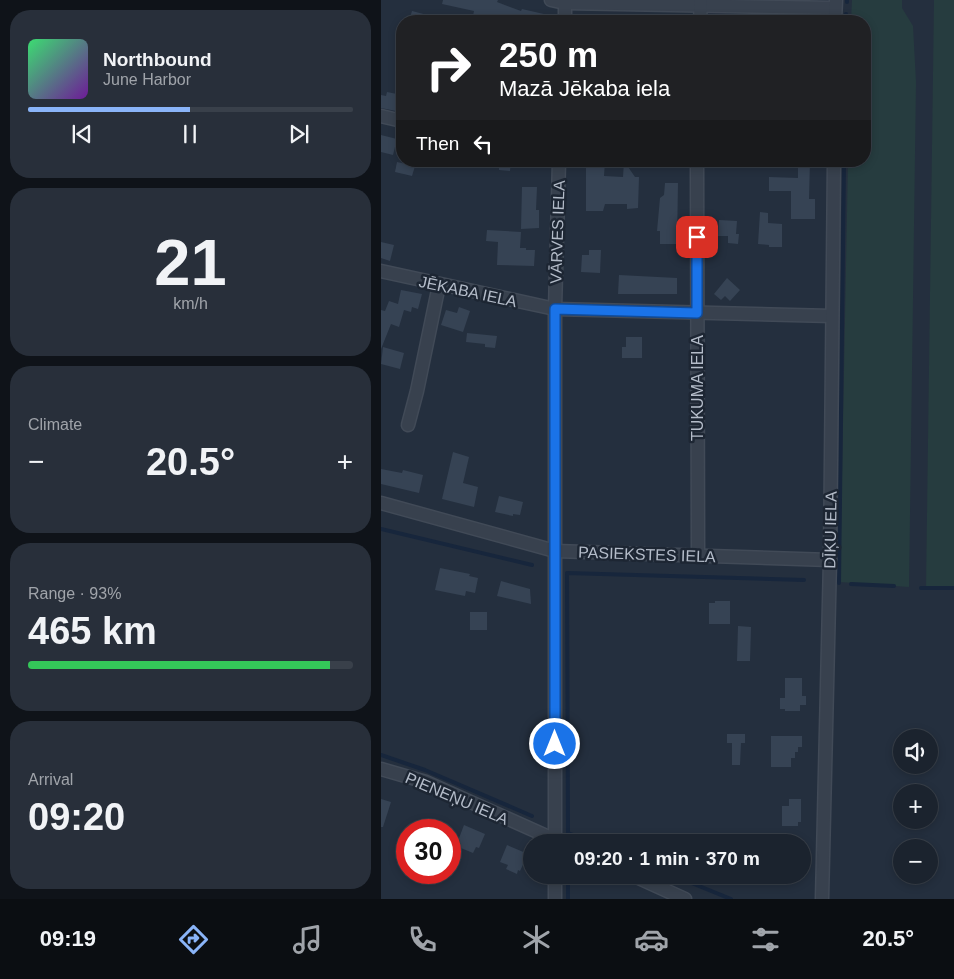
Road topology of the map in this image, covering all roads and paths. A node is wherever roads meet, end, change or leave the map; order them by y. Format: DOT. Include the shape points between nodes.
graph roads {
  1 [pos="551,0"];
  2 [pos="565,1"];
  3 [pos="701,3"];
  4 [pos="835,10"];
  5 [pos="565,15"];
  6 [pos="381,116"];
  7 [pos="396,120"];
  8 [pos="559,167"];
  9 [pos="697,167"];
  10 [pos="834,167"];
  11 [pos="381,271"];
  12 [pos="439,285"];
  13 [pos="555,309"];
  14 [pos="697,313"];
  15 [pos="833,316"];
  16 [pos="408,425"];
  17 [pos="381,504"];
  18 [pos="555,551"];
  19 [pos="698,555"];
  20 [pos="830,560"];
  21 [pos="381,769"];
  22 [pos="540,834"];
  23 [pos="557,834"];
  24 [pos="555,884"];
  25 [pos="652,884"];
  26 [pos="555,899"];
  27 [pos="685,899"];
  28 [pos="822,899"];
  1 -- 2 [label="street"];
  2 -- 3 [label="street"];
  2 -- 5 [label="street"];
  3 -- 4 [label="street"];
  6 -- 7 [label="street"];
  8 -- 13 [label="street, VĀRVES IELA"];
  9 -- 14 [label="street, TUKUMA IELA"];
  10 -- 15 [label="street, DĪĶU IELA"];
  11 -- 12 [label="street, JĒKABA IELA"];
  12 -- 13 [label="street, JĒKABA IELA"];
  12 -- 16 [label="street"];
  13 -- 14 [label="street, JĒKABA IELA"];
  13 -- 18 [label="street, VĀRVES IELA"];
  14 -- 15 [label="street, JĒKABA IELA"];
  14 -- 19 [label="street, TUKUMA IELA"];
  15 -- 20 [label="street, DĪĶU IELA"];
  17 -- 18 [label="street, PASIEKSTES IELA"];
  18 -- 19 [label="street, PASIEKSTES IELA"];
  18 -- 23 [label="street, VĀRVES IELA"];
  19 -- 20 [label="street, PASIEKSTES IELA"];
  20 -- 28 [label="street, DĪĶU IELA"];
  21 -- 22 [label="street, PIENEŅU IELA" via="426,782"];
  24 -- 26 [label="street"];
  25 -- 27 [label="street"];
}
